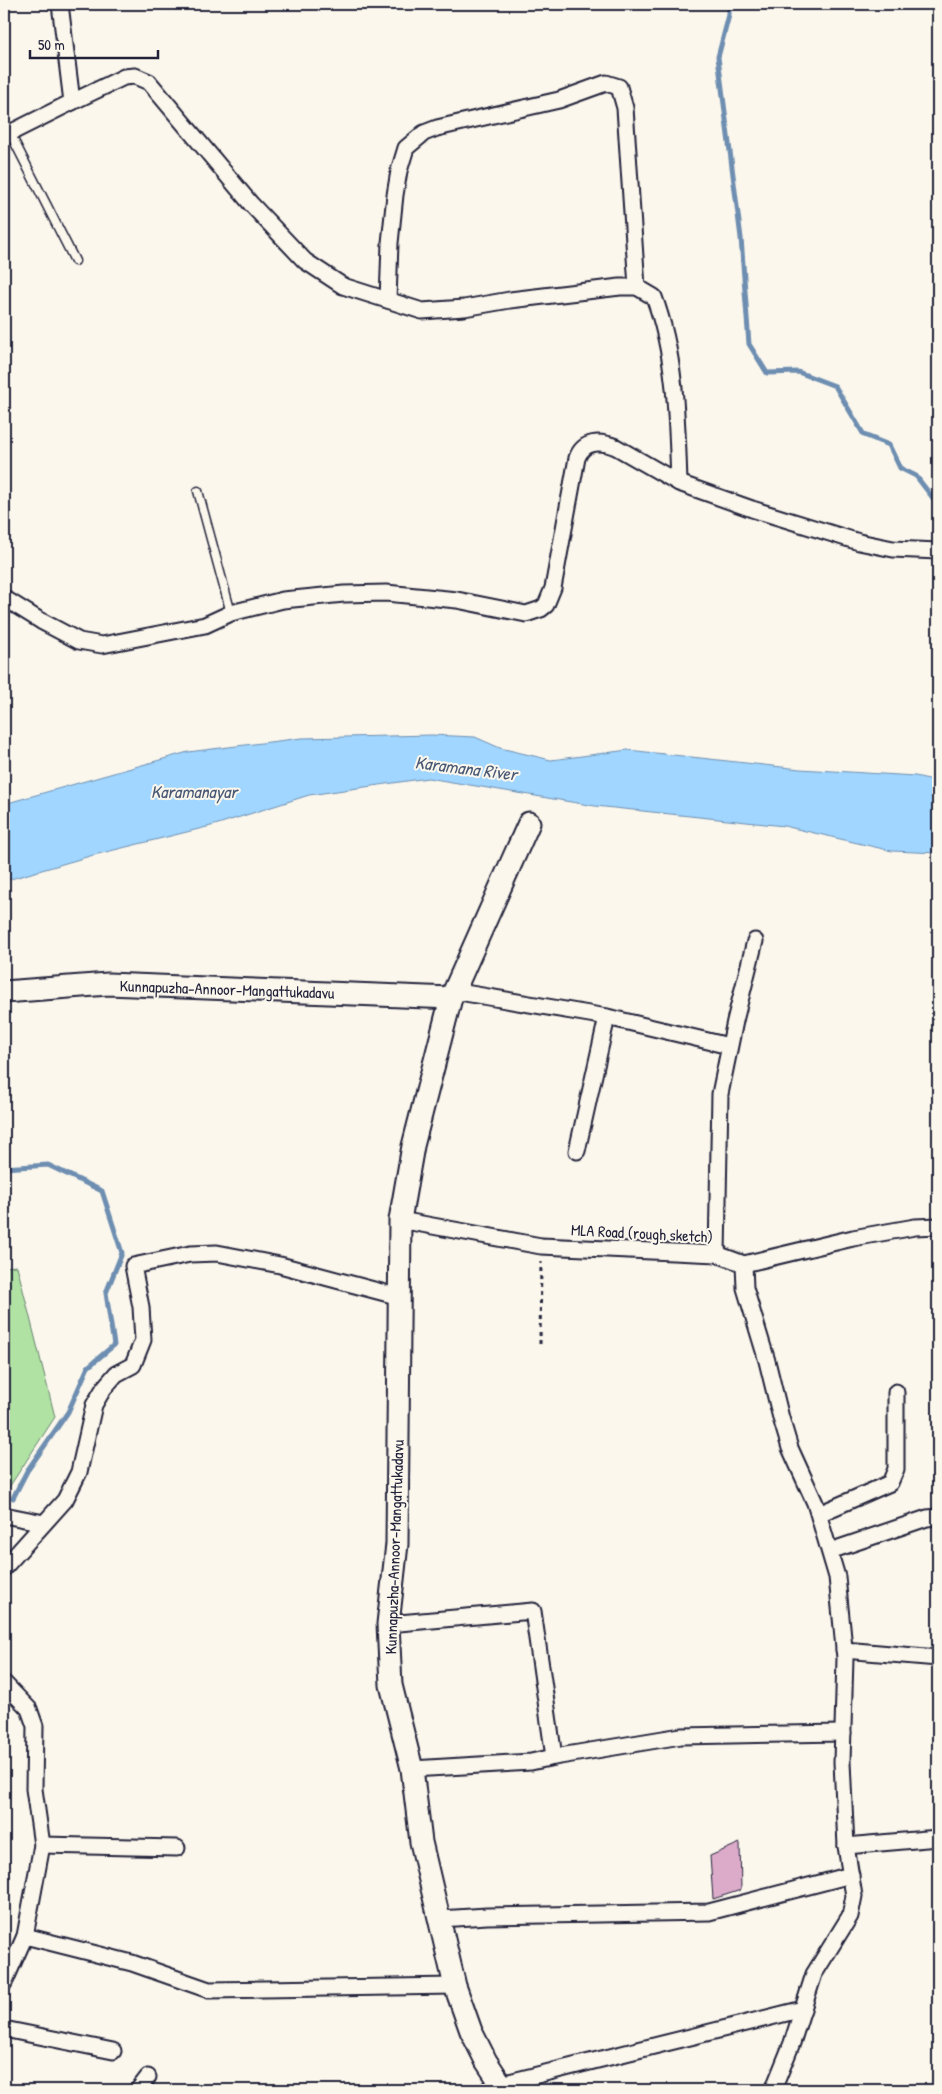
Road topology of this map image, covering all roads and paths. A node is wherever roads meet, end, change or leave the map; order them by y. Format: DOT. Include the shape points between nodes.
graph roads {
  1 [pos="60,4"];
  2 [pos="72,102"];
  3 [pos="7,134"];
  4 [pos="75,262"];
  5 [pos="637,288"];
  6 [pos="388,300"];
  7 [pos="679,483"];
  8 [pos="198,491"];
  9 [pos="938,551"];
  10 [pos="4,598"];
  11 [pos="231,613"];
  12 [pos="529,822"];
  13 [pos="755,941"];
  14 [pos="4,992"];
  15 [pos="452,994"];
  16 [pos="607,1017"];
  17 [pos="730,1046"];
  18 [pos="577,1151"];
  19 [pos="400,1220"];
  20 [pos="938,1226"];
  21 [pos="541,1246"];
  22 [pos="717,1254"];
  23 [pos="744,1264"];
  24 [pos="400,1297"];
  25 [pos="540,1344"];
  26 [pos="896,1392"];
  27 [pos="819,1514"];
  28 [pos="4,1515"];
  29 [pos="938,1517"];
  30 [pos="44,1523"];
  31 [pos="830,1551"];
  32 [pos="4,1568"];
  33 [pos="388,1624"];
  34 [pos="844,1650"];
  35 [pos="938,1658"];
  36 [pos="4,1682"];
  37 [pos="843,1733"];
  38 [pos="554,1757"];
  39 [pos="412,1769"];
  40 [pos="938,1838"];
  41 [pos="42,1845"];
  42 [pos="846,1846"];
  43 [pos="177,1848"];
  44 [pos="851,1875"];
  45 [pos="440,1919"];
  46 [pos="25,1936"];
  47 [pos="4,1983"];
  48 [pos="456,1986"];
  49 [pos="803,2009"];
  50 [pos="4,2029"];
  51 [pos="114,2051"];
  52 [pos="148,2077"];
  53 [pos="498,2088"];
  54 [pos="138,2090"];
  55 [pos="773,2090"];
  1 -- 2 [label="street"];
  2 -- 3 [label="street"];
  2 -- 6 [label="street" via="124,77 135,76 150,82 251,204 305,261 343,286"];
  3 -- 4 [label="lane"];
  5 -- 6 [label="street" via="620,287 444,310 422,311"];
  5 -- 6 [label="street" via="625,108 619,87 606,83 559,100 437,128 424,133 406,148 395,195"];
  5 -- 7 [label="street" via="654,297 664,324 677,403"];
  7 -- 9 [label="street" via="858,542 893,549"];
  7 -- 11 [label="street" via="605,443 592,443 580,451 553,588 546,604 532,613 518,614 457,600 386,593 283,600"];
  8 -- 11 [label="lane"];
  10 -- 11 [label="street" via="79,641 102,645 205,625"];
  12 -- 15 [label="street, Kunnapuzha-Annoor-Mangattukadavu"];
  13 -- 17 [label="street"];
  14 -- 15 [label="street, Kunnapuzha-Annoor-Mangattukadavu" via="108,984"];
  15 -- 16 [label="street"];
  15 -- 19 [label="street, Kunnapuzha-Annoor-Mangattukadavu" via="413,1146"];
  16 -- 17 [label="street"];
  16 -- 18 [label="street"];
  17 -- 22 [label="street" via="720,1094"];
  19 -- 21 [label="street, MLA Road (rough sketch)"];
  19 -- 24 [label="street, Kunnapuzha-Annoor-Mangattukadavu"];
  20 -- 23 [label="street" via="854,1238"];
  21 -- 22 [label="street, MLA Road (rough sketch)"];
  21 -- 25 [label="path"];
  22 -- 23 [label="street, MLA Road (rough sketch)"];
  23 -- 27 [label="street" via="745,1288 790,1448"];
  24 -- 30 [label="street" via="280,1265 217,1253 190,1254 133,1266 143,1340 133,1366 116,1374 94,1405 80,1472 65,1500"];
  24 -- 33 [label="street, Kunnapuzha-Annoor-Mangattukadavu" via="398,1544"];
  26 -- 27 [label="street" via="896,1469 890,1483"];
  27 -- 31 [label="street"];
  28 -- 30 [label="street"];
  29 -- 31 [label="street"];
  30 -- 32 [label="street"];
  31 -- 34 [label="street" via="837,1577"];
  33 -- 38 [label="street" via="532,1611"];
  33 -- 39 [label="street, Kunnapuzha-Annoor-Mangattukadavu" via="391,1685"];
  34 -- 35 [label="street"];
  34 -- 37 [label="street"];
  36 -- 41 [label="street" via="28,1709 34,1726 34,1789"];
  37 -- 38 [label="street" via="681,1736"];
  37 -- 42 [label="street"];
  38 -- 39 [label="street" via="530,1762"];
  39 -- 45 [label="street, Kunnapuzha-Annoor-Mangattukadavu" via="421,1842"];
  40 -- 42 [label="street"];
  41 -- 43 [label="street"];
  41 -- 46 [label="street"];
  42 -- 44 [label="street"];
  44 -- 45 [label="street" via="709,1912"];
  44 -- 49 [label="street" via="854,1896 850,1916 814,1974"];
  45 -- 48 [label="street, Kunnapuzha-Annoor-Mangattukadavu"];
  46 -- 47 [label="street"];
  46 -- 48 [label="street" via="132,1963 209,1990"];
  48 -- 53 [label="street, Kunnapuzha-Annoor-Mangattukadavu" via="472,2032"];
  49 -- 53 [label="street"];
  49 -- 55 [label="street"];
  50 -- 51 [label="street"];
  52 -- 54 [label="street"];
}
